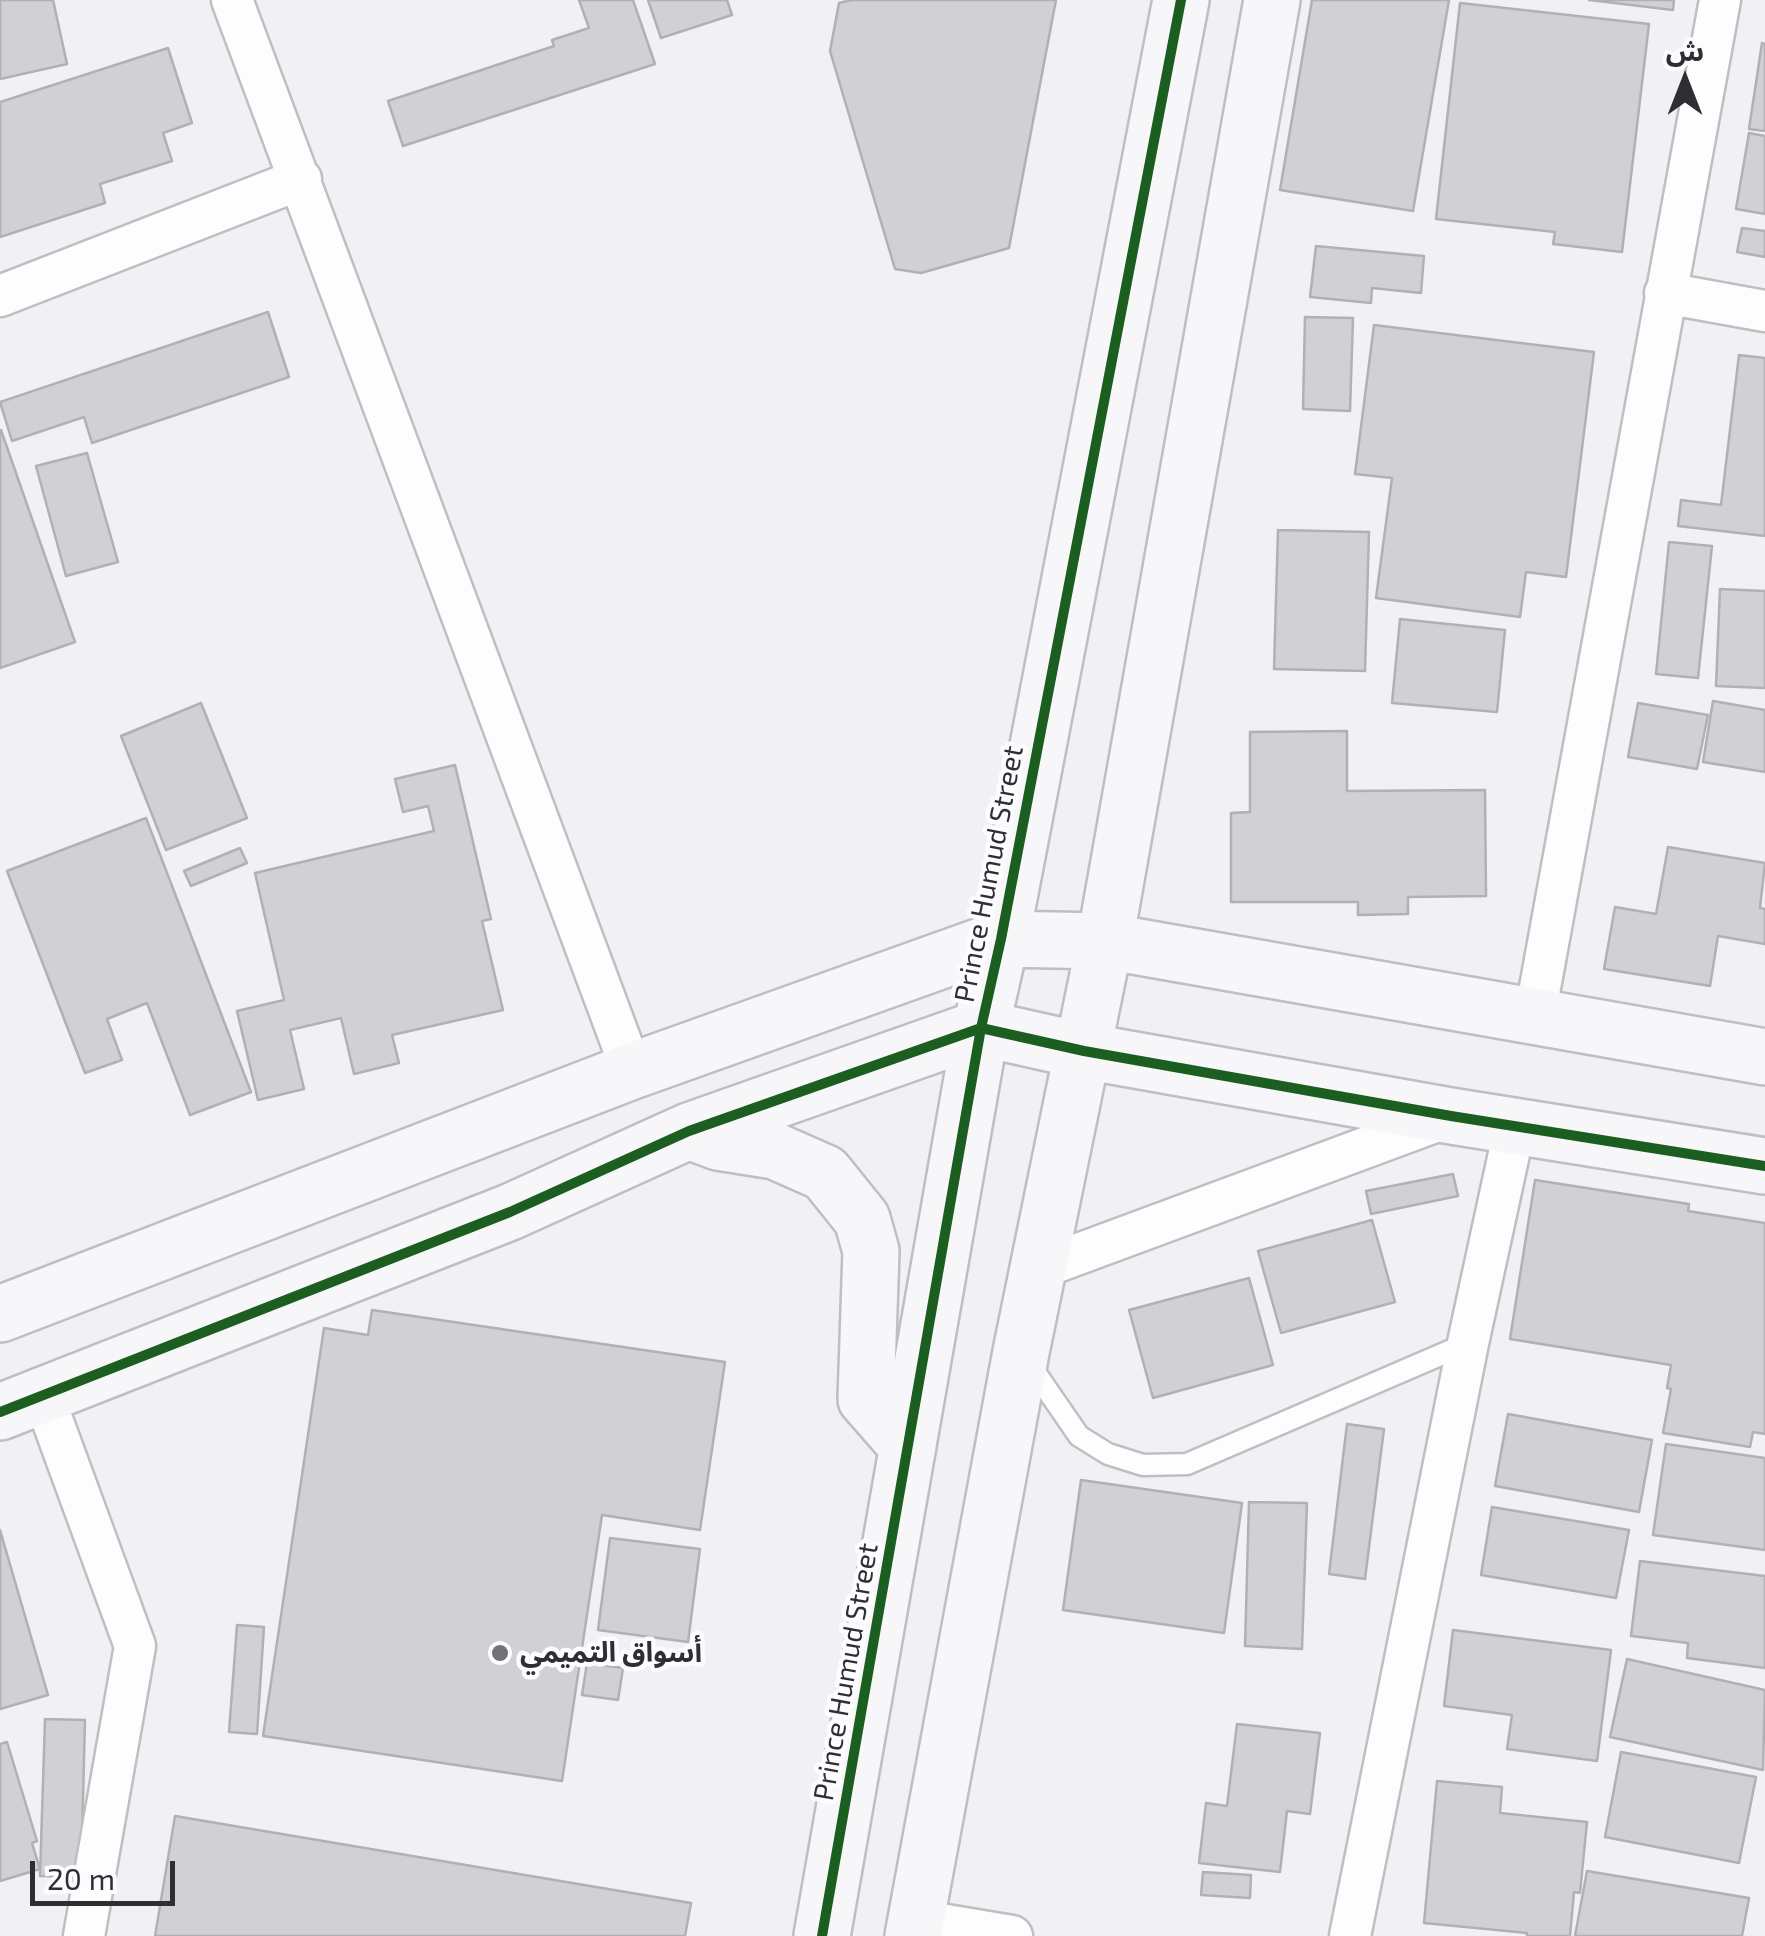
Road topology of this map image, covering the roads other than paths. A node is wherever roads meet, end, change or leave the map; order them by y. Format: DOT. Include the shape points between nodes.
graph roads {
  1 [pos="232,0"];
  2 [pos="1181,0"];
  3 [pos="1272,0"];
  4 [pos="1720,0"];
  5 [pos="301,178"];
  6 [pos="1665,293"];
  7 [pos="0,296"];
  8 [pos="1765,312"];
  9 [pos="1001,939"];
  10 [pos="1106,940"];
  11 [pos="1535,1015"];
  12 [pos="981,1028"];
  13 [pos="1084,1051"];
  14 [pos="1765,1057"];
  15 [pos="632,1071"];
  16 [pos="1451,1116"];
  17 [pos="1515,1126"];
  18 [pos="689,1131"];
  19 [pos="1765,1166"];
  20 [pos="1038,1270"];
  21 [pos="0,1314"];
  22 [pos="1468,1343"];
  23 [pos="1021,1352"];
  24 [pos="22,1403"];
  25 [pos="908,1447"];
  26 [pos="915,1928"];
  27 [pos="84,1936"];
  28 [pos="822,1936"];
  29 [pos="1012,1936"];
  30 [pos="1350,1936"];
  1 -- 5 [label="street"];
  2 -- 9 [label="street, Prince Humud Street"];
  3 -- 10 [label="street"];
  4 -- 6 [label="street"];
  5 -- 7 [label="street"];
  5 -- 15 [label="street"];
  6 -- 8 [label="street"];
  6 -- 11 [label="street"];
  9 -- 10 [label="street"];
  9 -- 12 [label="street, Prince Humud Street"];
  9 -- 15 [label="street"];
  10 -- 11 [label="street"];
  10 -- 13 [label="street"];
  11 -- 14 [label="street"];
  12 -- 13 [label="street"];
  12 -- 18 [label="street"];
  12 -- 25 [label="street, Prince Humud Street"];
  13 -- 16 [label="street"];
  13 -- 20 [label="street"];
  15 -- 21 [label="street"];
  16 -- 17 [label="street"];
  16 -- 20 [label="street"];
  17 -- 19 [label="street"];
  17 -- 22 [label="street"];
  18 -- 24 [label="street" via="510,1212"];
  18 -- 25 [label="street" via="775,1151 825,1173 862,1219 871,1251 866,1399"];
  20 -- 23 [label="street"];
  22 -- 23 [label="lane" via="1187,1464 1143,1465 1079,1436"];
  22 -- 30 [label="street"];
  23 -- 26 [label="street"];
  24 -- 27 [label="street" via="135,1646"];
  25 -- 28 [label="street, Prince Humud Street"];
  26 -- 29 [label="street"];
}
